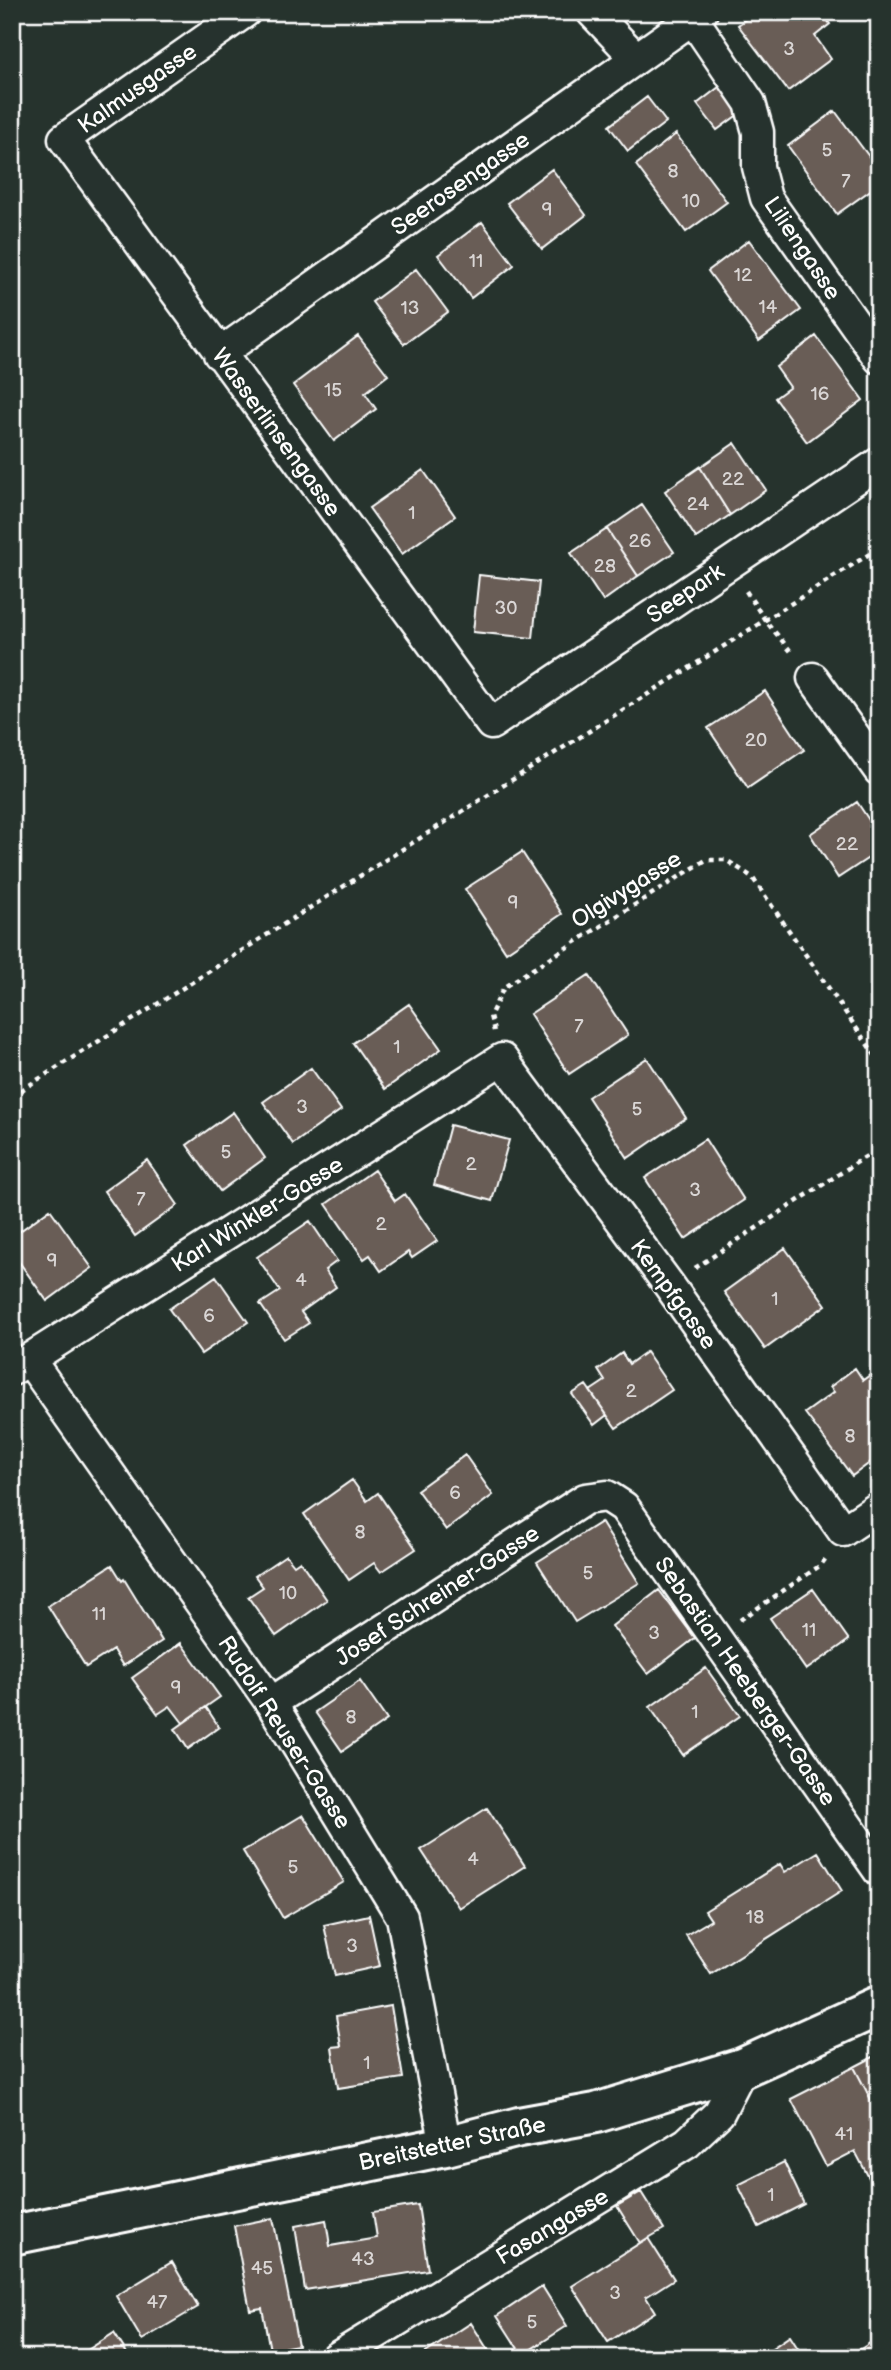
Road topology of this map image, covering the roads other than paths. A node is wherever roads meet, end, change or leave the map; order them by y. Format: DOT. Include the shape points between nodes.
graph roads {
  1 [pos="245,12"];
  2 [pos="592,12"];
  3 [pos="697,15"];
  4 [pos="636,58"];
  5 [pos="64,139"];
  6 [pos="219,354"];
  7 [pos="879,358"];
  8 [pos="879,463"];
  9 [pos="813,678"];
  10 [pos="491,724"];
  11 [pos="879,770"];
  12 [pos="502,1059"];
  13 [pos="20,1365"];
  14 [pos="607,1496"];
  15 [pos="879,1507"];
  16 [pos="271,1703"];
  17 [pos="879,1871"];
  18 [pos="879,2006"];
  19 [pos="743,2068"];
  20 [pos="446,2146"];
  21 [pos="12,2235"];
  22 [pos="336,2358"];
  1 -- 5 [label="street, Kalmusgasse"];
  2 -- 4 [label="street"];
  3 -- 4 [label="street, Seerosengasse"];
  3 -- 7 [label="street, Liliengasse" via="750,103 766,198"];
  4 -- 6 [label="street, Seerosengasse"];
  5 -- 6 [label="street, Wasserlinsengasse"];
  6 -- 10 [label="street, Wasserlinsengasse"];
  8 -- 10 [label="street, Seepark"];
  9 -- 11 [label="street"];
  12 -- 13 [label="street, Karl Winkler-Gasse"];
  12 -- 15 [label="street, Kempfgasse" via="844,1531"];
  13 -- 16 [label="street, Rudolf Reuser-Gasse"];
  14 -- 16 [label="street, Josef Schreiner-Gasse" via="585,1499"];
  14 -- 17 [label="street, Sebastian Heeberger-Gasse" via="624,1507"];
  16 -- 20 [label="street, Rudolf Reuser-Gasse" via="402,1917"];
  18 -- 19 [label="main road, Breitstetter Straße"];
  19 -- 20 [label="main road, Breitstetter Straße" via="596,2113"];
  19 -- 22 [label="street, Fasangasse" via="719,2113 687,2143"];
  20 -- 21 [label="main road, Breitstetter Straße"];
}
